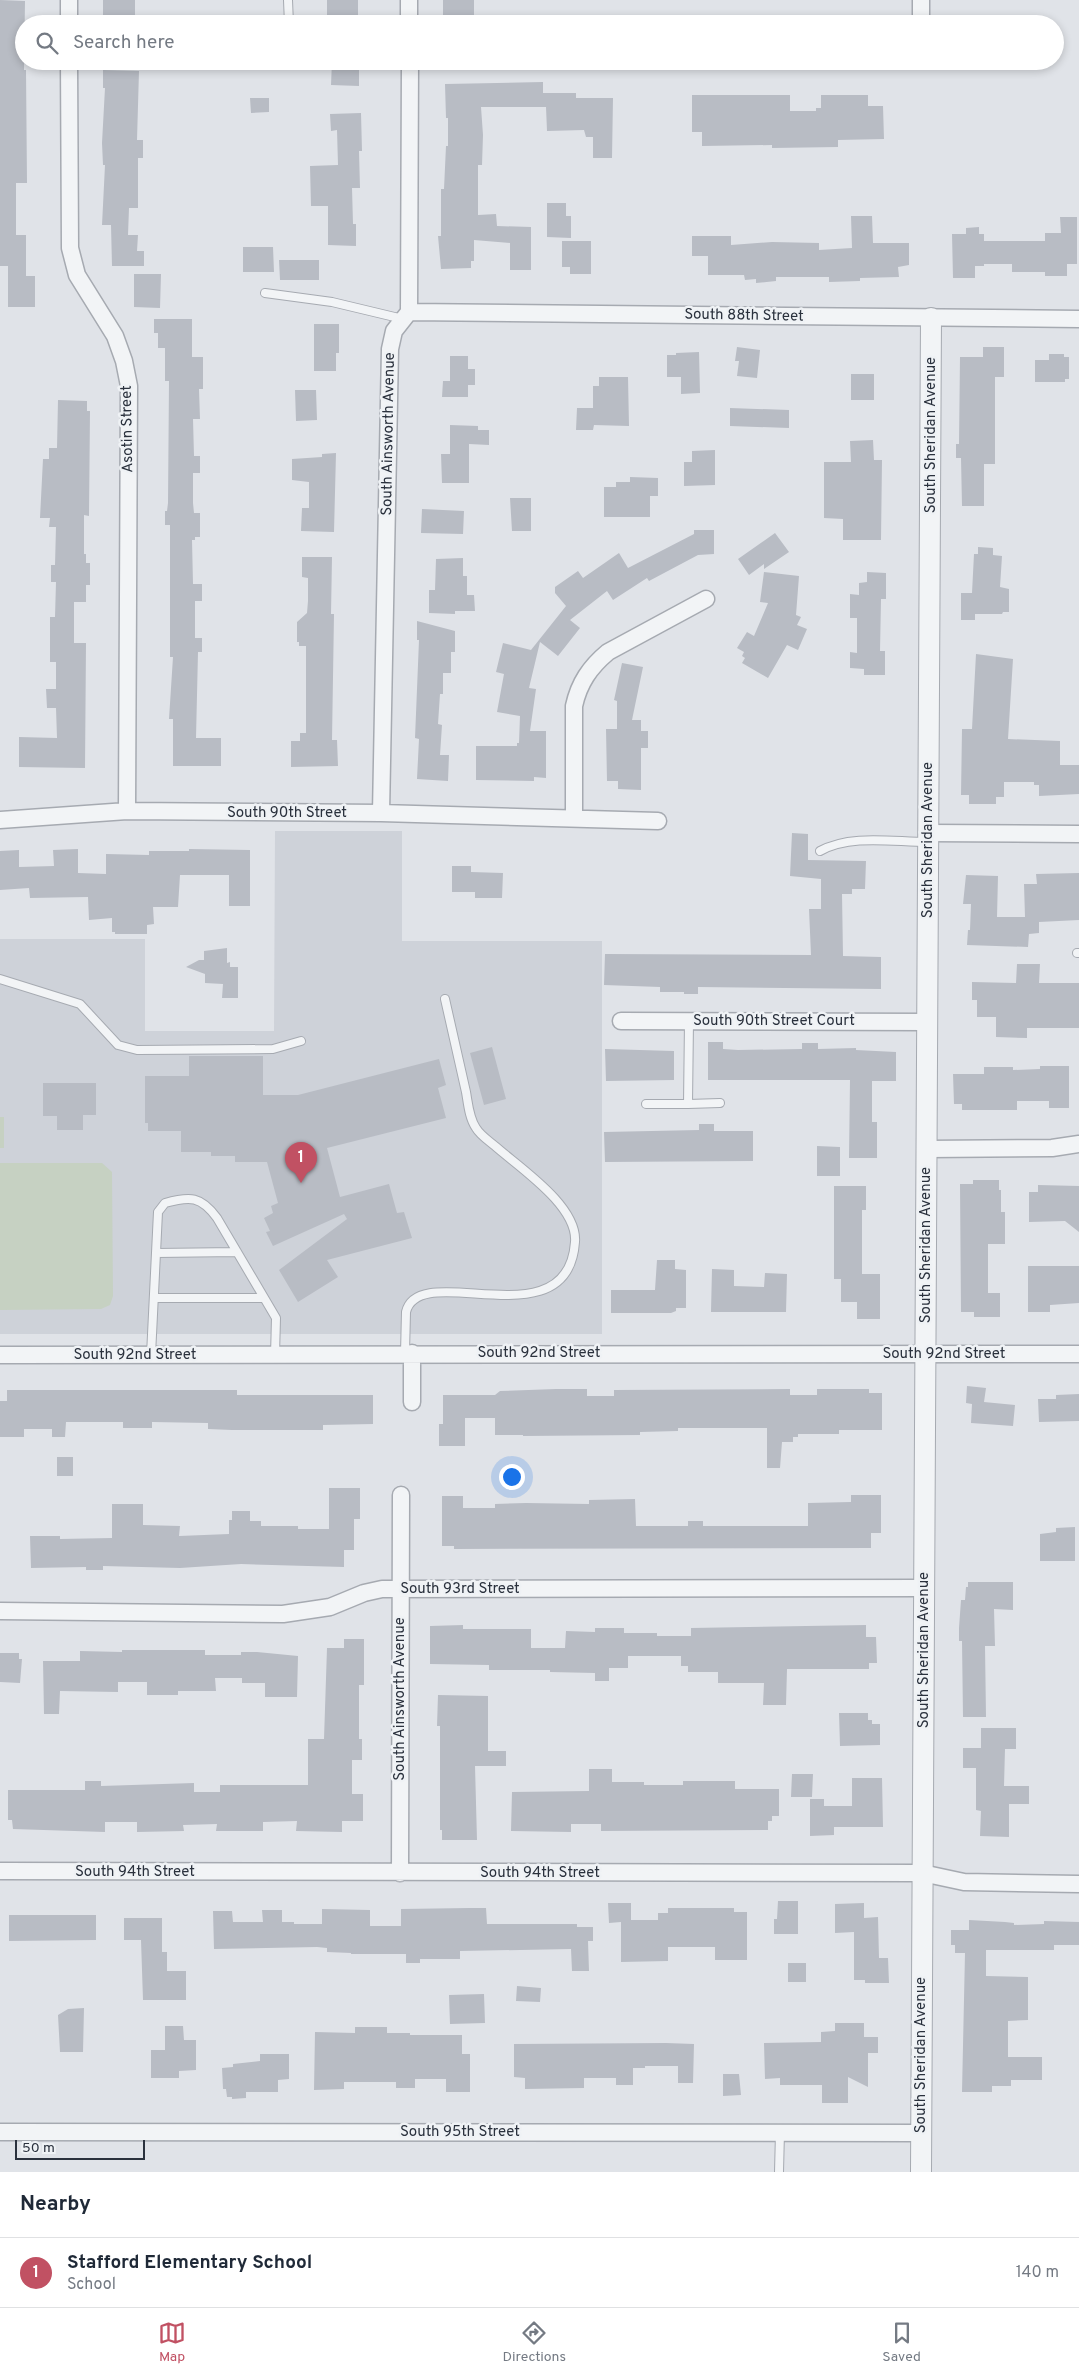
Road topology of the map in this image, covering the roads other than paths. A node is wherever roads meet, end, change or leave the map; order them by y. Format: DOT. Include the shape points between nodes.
graph roads {
  1 [pos="69,0"];
  2 [pos="288,0"];
  3 [pos="409,0"];
  4 [pos="921,0"];
  5 [pos="69,15"];
  6 [pos="288,15"];
  7 [pos="409,15"];
  8 [pos="921,15"];
  9 [pos="69,70"];
  10 [pos="410,70"];
  11 [pos="265,294"];
  12 [pos="406,316"];
  13 [pos="931,318"];
  14 [pos="1079,318"];
  15 [pos="706,600"];
  16 [pos="127,811"];
  17 [pos="381,813"];
  18 [pos="574,818"];
  19 [pos="0,820"];
  20 [pos="658,820"];
  21 [pos="1079,834"];
  22 [pos="928,837"];
  23 [pos="820,851"];
  24 [pos="0,979"];
  25 [pos="445,999"];
  26 [pos="621,1021"];
  27 [pos="689,1021"];
  28 [pos="928,1022"];
  29 [pos="301,1041"];
  30 [pos="720,1103"];
  31 [pos="646,1104"];
  32 [pos="688,1104"];
  33 [pos="1079,1144"];
  34 [pos="927,1149"];
  35 [pos="237,1252"];
  36 [pos="156,1253"];
  37 [pos="154,1298"];
  38 [pos="264,1298"];
  39 [pos="409,1353"];
  40 [pos="151,1354"];
  41 [pos="926,1354"];
  42 [pos="1079,1354"];
  43 [pos="0,1355"];
  44 [pos="275,1355"];
  45 [pos="412,1402"];
  46 [pos="401,1495"];
  47 [pos="925,1588"];
  48 [pos="401,1589"];
  49 [pos="0,1611"];
  50 [pos="0,1871"];
  51 [pos="400,1873"];
  52 [pos="922,1873"];
  53 [pos="1079,1884"];
  54 [pos="0,2132"];
  55 [pos="780,2132"];
  56 [pos="921,2133"];
  57 [pos="779,2172"];
  58 [pos="921,2172"];
  1 -- 5 [label="street"];
  2 -- 6 [label="lane"];
  3 -- 7 [label="street"];
  4 -- 8 [label="street"];
  9 -- 16 [label="street, Asotin Street" via="70,248 77,275 115,336 129,386"];
  10 -- 12 [label="street, South Ainsworth Avenue"];
  11 -- 12 [label="lane"];
  12 -- 13 [label="street, South 88th Street"];
  12 -- 17 [label="street, South Ainsworth Avenue" via="394,331 390,349"];
  13 -- 14 [label="street, South 88th Street"];
  13 -- 22 [label="street, South Sheridan Avenue"];
  15 -- 18 [label="street" via="608,652 596,662 577,689 574,706"];
  16 -- 17 [label="street, South 90th Street"];
  16 -- 19 [label="street, South 90th Street"];
  17 -- 18 [label="street, South 90th Street"];
  18 -- 20 [label="street, South 90th Street"];
  21 -- 22 [label="street"];
  22 -- 23 [label="lane" via="850,842"];
  22 -- 28 [label="street, South Sheridan Avenue"];
  24 -- 29 [label="lane" via="80,1004 118,1045 137,1050 272,1049"];
  25 -- 39 [label="lane" via="475,1127 561,1203 571,1220 575,1240 572,1258 564,1274 538,1292 520,1295 430,1293 414,1298 406,1312"];
  26 -- 27 [label="street, South 90th Street Court"];
  27 -- 28 [label="street, South 90th Street Court"];
  27 -- 32 [label="lane"];
  28 -- 34 [label="street, South Sheridan Avenue"];
  30 -- 32 [label="lane"];
  31 -- 32 [label="lane"];
  33 -- 34 [label="street" via="1052,1148"];
  34 -- 41 [label="street, South Sheridan Avenue"];
  35 -- 36 [label="lane"];
  35 -- 36 [label="lane" via="208,1205 196,1198 165,1203 158,1212"];
  35 -- 38 [label="lane"];
  36 -- 37 [label="lane"];
  37 -- 38 [label="lane"];
  37 -- 40 [label="lane"];
  38 -- 44 [label="lane" via="276,1318"];
  39 -- 41 [label="street, South 92nd Street"];
  39 -- 44 [label="street, South 92nd Street"];
  39 -- 45 [label="street"];
  40 -- 43 [label="street, South 92nd Street"];
  40 -- 44 [label="street, South 92nd Street"];
  41 -- 42 [label="street, South 92nd Street"];
  41 -- 47 [label="street, South Sheridan Avenue"];
  46 -- 48 [label="street, South Ainsworth Avenue"];
  47 -- 48 [label="street, South 93rd Street"];
  47 -- 52 [label="street, South Sheridan Avenue"];
  48 -- 49 [label="street, South 93rd Street" via="382,1588 330,1607 283,1614"];
  48 -- 51 [label="street, South Ainsworth Avenue"];
  50 -- 51 [label="street, South 94th Street"];
  51 -- 52 [label="street, South 94th Street"];
  52 -- 53 [label="street, South 94th Street" via="964,1882"];
  52 -- 56 [label="street, South Sheridan Avenue"];
  54 -- 55 [label="street, South 95th Street"];
  55 -- 56 [label="street, South 95th Street"];
  55 -- 57 [label="lane"];
  56 -- 58 [label="street, South Sheridan Avenue"];
}
